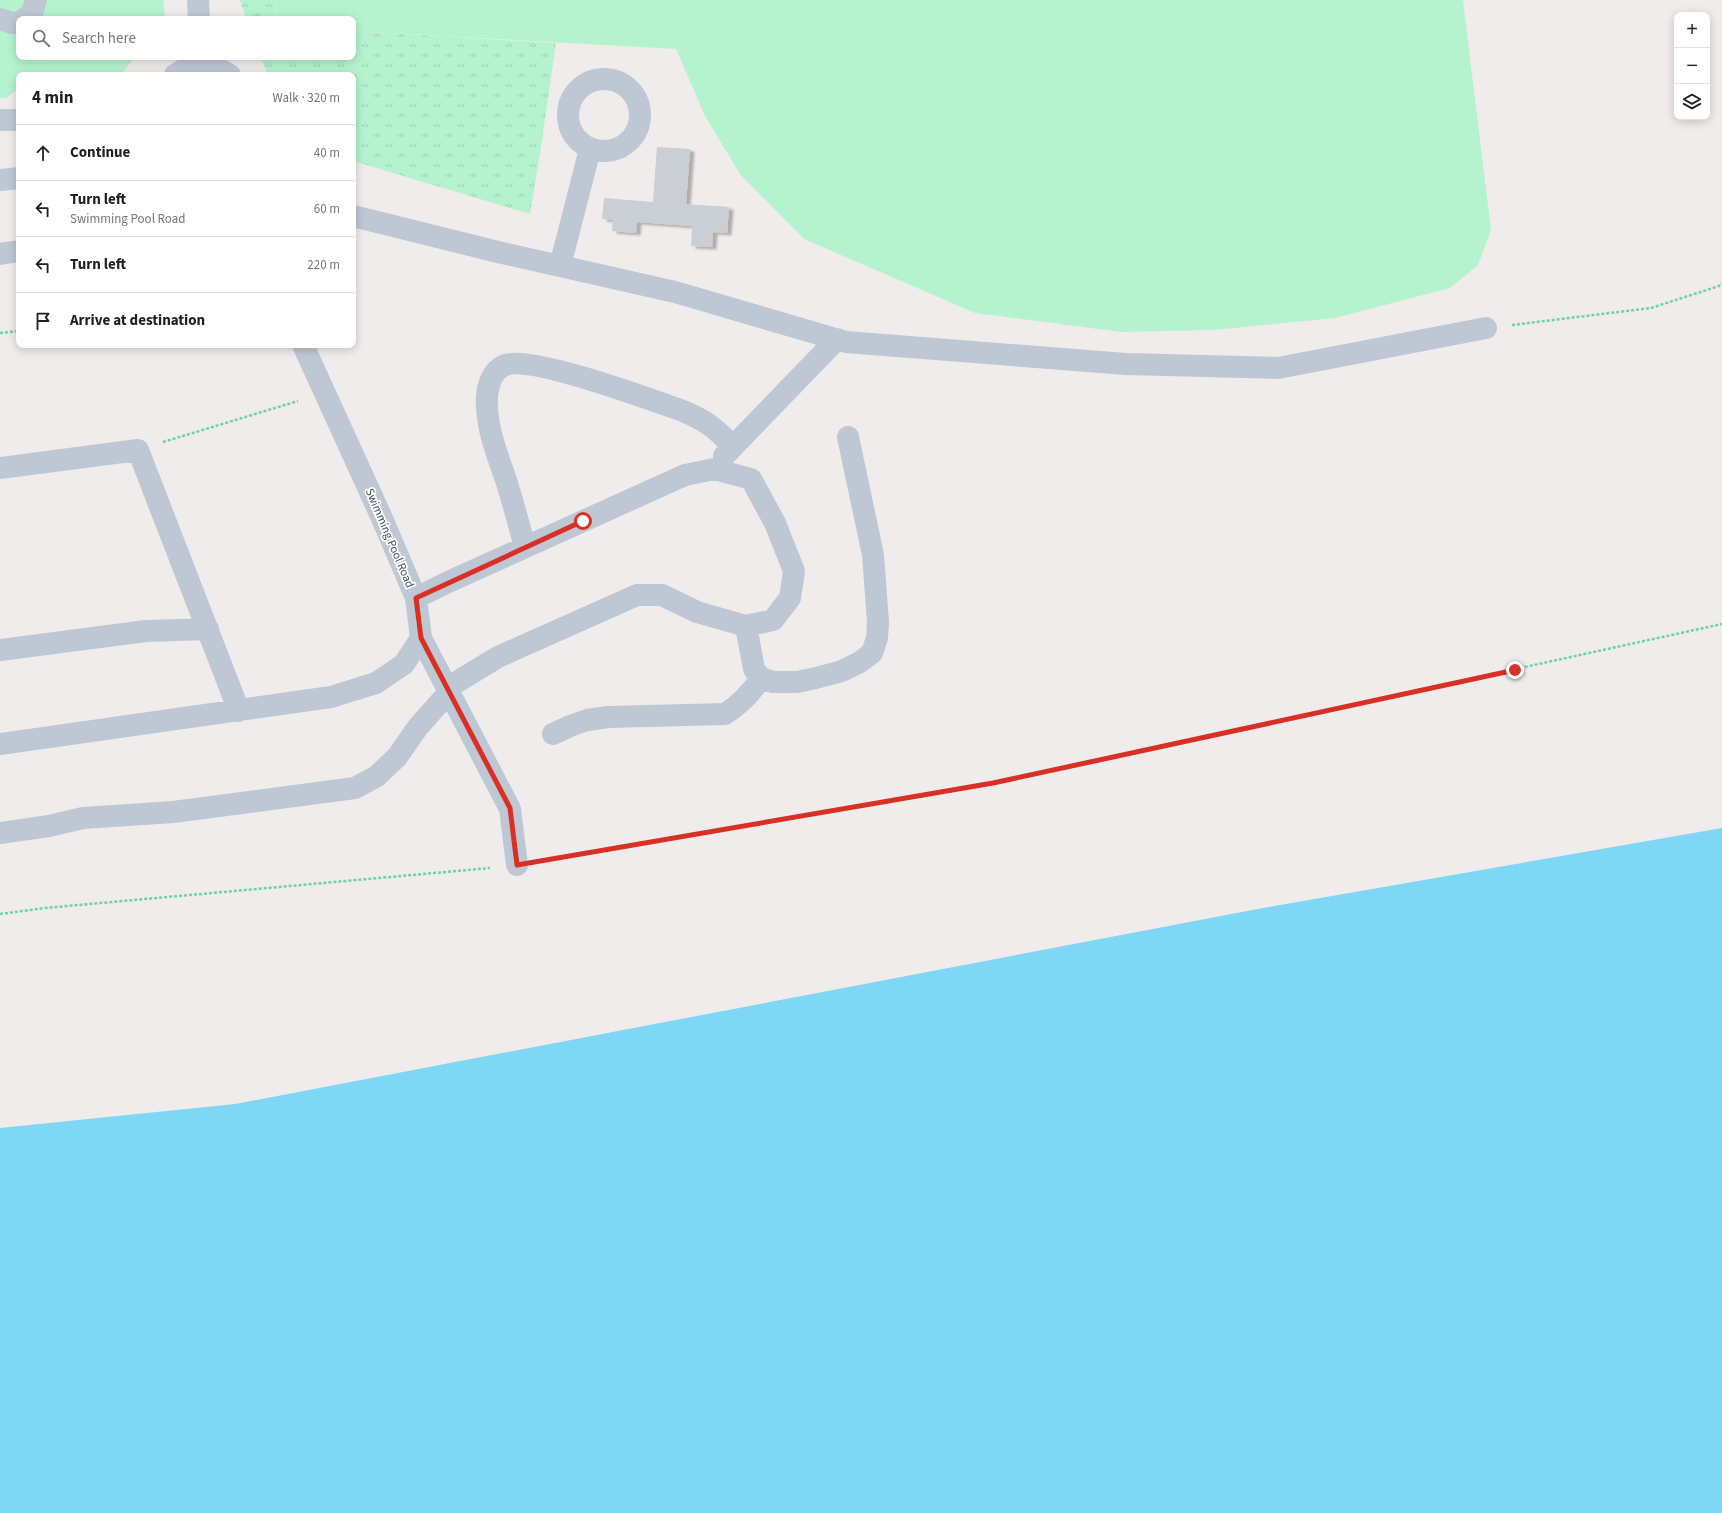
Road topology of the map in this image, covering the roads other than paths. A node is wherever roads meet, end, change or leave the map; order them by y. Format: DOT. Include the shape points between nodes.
graph roads {
  1 [pos="36,0"];
  2 [pos="198,0"];
  3 [pos="27,16"];
  4 [pos="199,16"];
  5 [pos="0,19"];
  6 [pos="16,22"];
  7 [pos="203,60"];
  8 [pos="180,72"];
  9 [pos="225,72"];
  10 [pos="0,120"];
  11 [pos="16,120"];
  12 [pos="590,149"];
  13 [pos="16,178"];
  14 [pos="0,180"];
  15 [pos="356,217"];
  16 [pos="16,251"];
  17 [pos="0,254"];
  18 [pos="560,266"];
  19 [pos="1486,328"];
  20 [pos="837,339"];
  21 [pos="304,348"];
  22 [pos="848,437"];
  23 [pos="733,446"];
  24 [pos="0,468"];
  25 [pos="706,471"];
  26 [pos="525,547"];
  27 [pos="416,598"];
  28 [pos="746,626"];
  29 [pos="208,630"];
  30 [pos="421,638"];
  31 [pos="0,650"];
  32 [pos="761,678"];
  33 [pos="448,690"];
  34 [pos="239,711"];
  35 [pos="552,734"];
  36 [pos="0,744"];
  37 [pos="0,833"];
  38 [pos="517,865"];
  1 -- 3 [label="street" via="32,12"];
  2 -- 4 [label="street"];
  5 -- 6 [label="street"];
  7 -- 8 [label="street"];
  7 -- 9 [label="street"];
  10 -- 11 [label="street"];
  12 -- 18 [label="street"];
  13 -- 14 [label="street"];
  15 -- 18 [label="street"];
  16 -- 17 [label="street"];
  18 -- 20 [label="street" via="675,292"];
  19 -- 20 [label="street" via="1278,368 1126,364 846,342"];
  20 -- 23 [label="street"];
  21 -- 27 [label="street, Swimming Pool Road" via="382,516"];
  22 -- 32 [label="street" via="873,555 878,622 877,638 872,653 842,671 816,678 773,682"];
  23 -- 25 [label="street" via="717,464"];
  23 -- 26 [label="street" via="704,420 683,411 547,368 516,363 504,365 488,384 487,407 491,431"];
  24 -- 29 [label="street" via="138,450"];
  25 -- 26 [label="street" via="685,475"];
  25 -- 28 [label="street" via="714,469 751,479 775,523 794,571 790,598 773,620"];
  26 -- 27 [label="street"];
  27 -- 30 [label="street, Swimming Pool Road"];
  28 -- 32 [label="street" via="754,669"];
  28 -- 33 [label="street" via="697,612 662,595 637,594 498,657"];
  29 -- 31 [label="street" via="146,631"];
  29 -- 34 [label="street"];
  30 -- 33 [label="street, Swimming Pool Road"];
  30 -- 34 [label="street" via="404,664 376,683 331,697"];
  32 -- 35 [label="street" via="750,694 725,714 608,717 587,720"];
  33 -- 37 [label="street" via="397,757 377,776 355,788 173,812 83,818"];
  33 -- 38 [label="street, Swimming Pool Road" via="510,808"];
  34 -- 36 [label="street"];
}
